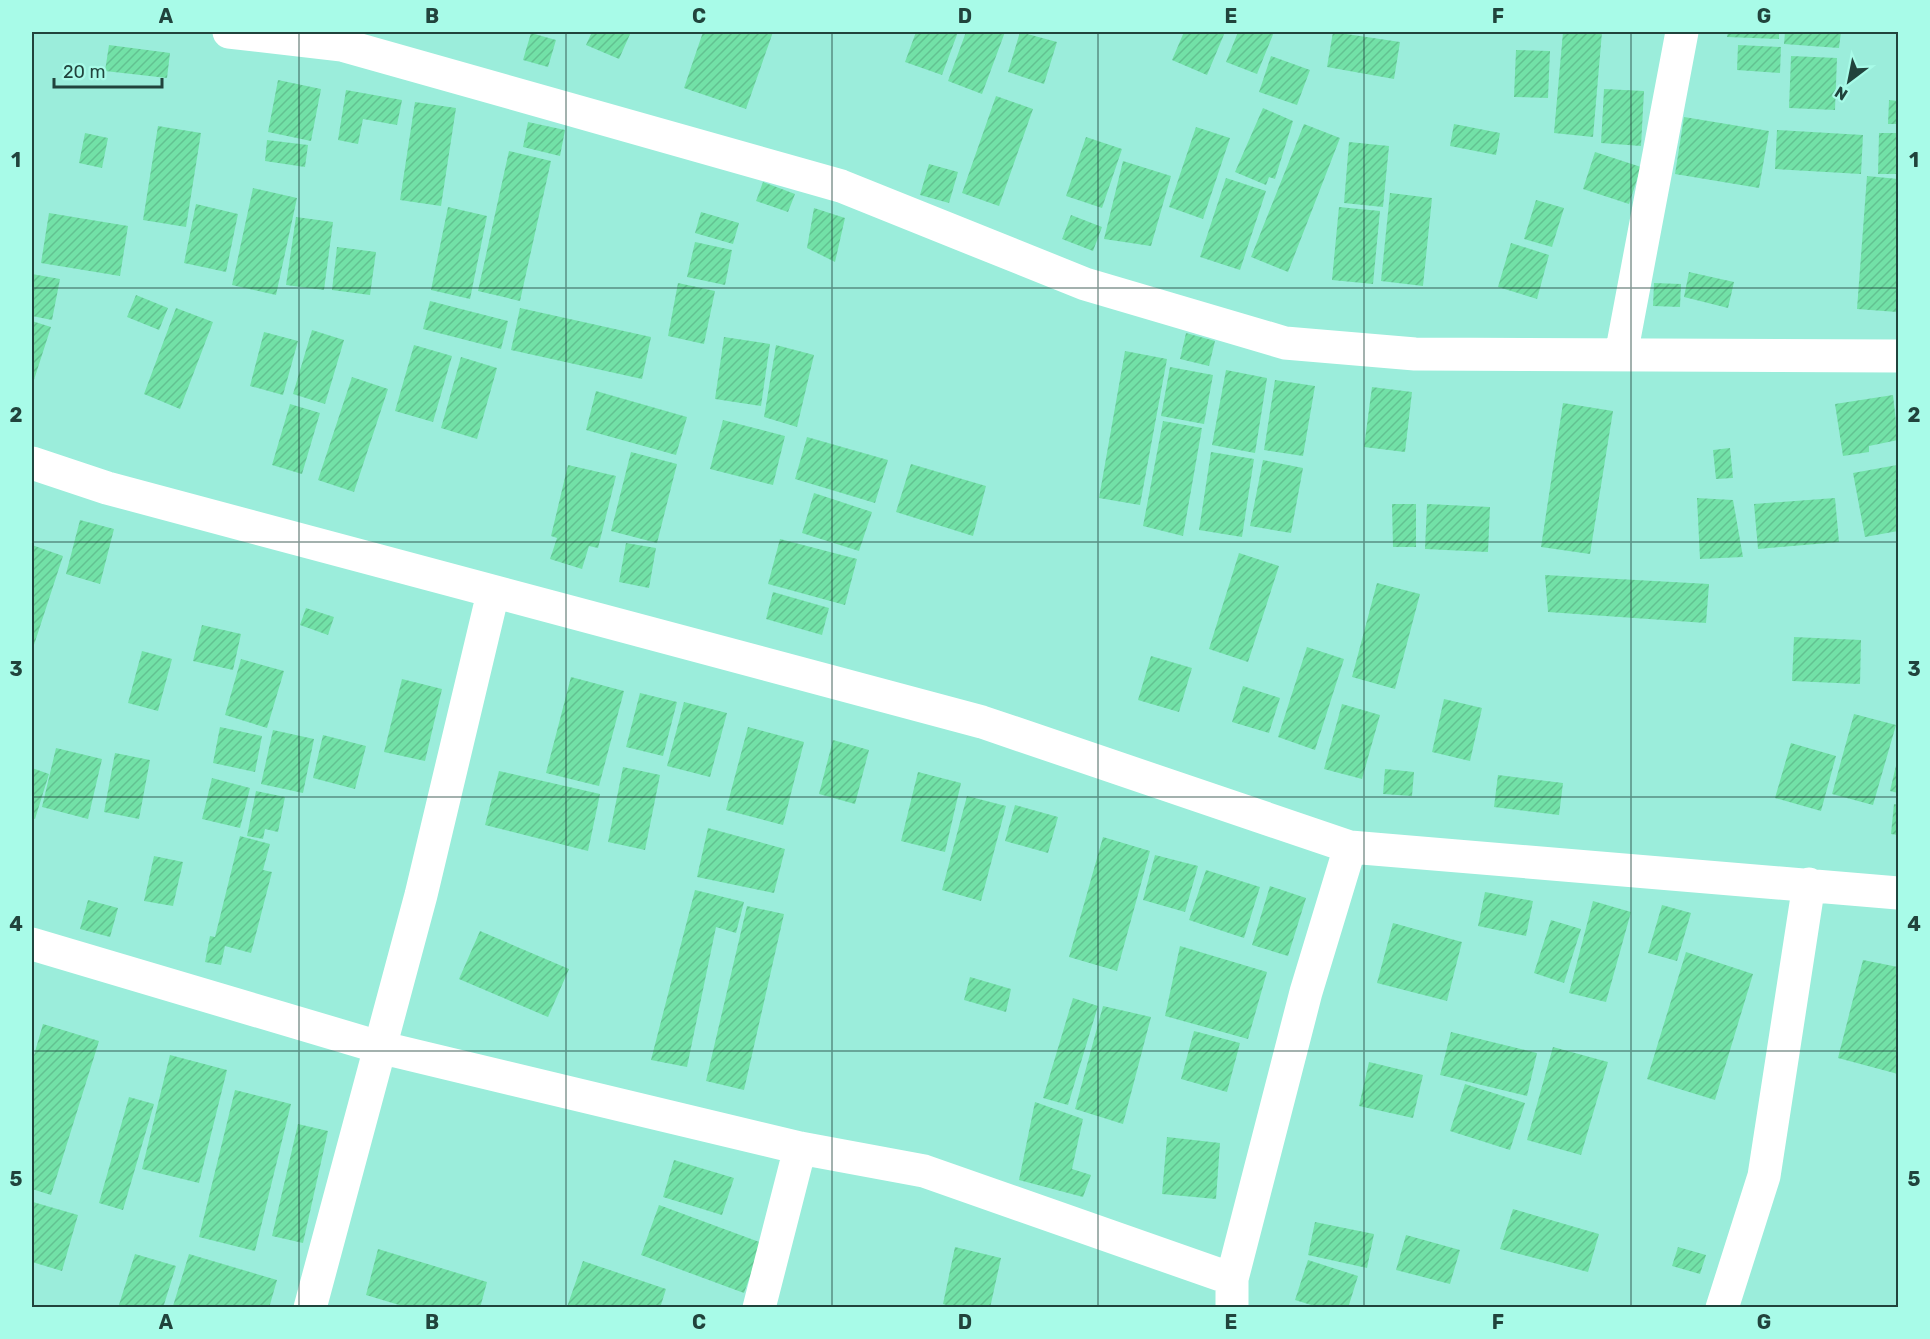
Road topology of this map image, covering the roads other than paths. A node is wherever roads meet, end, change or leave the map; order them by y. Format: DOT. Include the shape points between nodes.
graph roads {
  1 [pos="229,32"];
  2 [pos="1682,32"];
  3 [pos="1621,356"];
  4 [pos="1899,356"];
  5 [pos="32,463"];
  6 [pos="493,593"];
  7 [pos="1350,847"];
  8 [pos="1809,884"];
  9 [pos="1899,893"];
  10 [pos="32,944"];
  11 [pos="379,1047"];
  12 [pos="800,1148"];
  13 [pos="1232,1293"];
  14 [pos="310,1308"];
  15 [pos="759,1308"];
  16 [pos="1722,1308"];
  1 -- 3 [label="street" via="342,45 841,186 1085,284 1285,343 1415,354"];
  2 -- 3 [label="street"];
  3 -- 4 [label="street"];
  5 -- 6 [label="street" via="107,488"];
  6 -- 7 [label="street" via="982,722"];
  6 -- 11 [label="street" via="421,895"];
  7 -- 8 [label="street"];
  7 -- 13 [label="street" via="1306,992"];
  8 -- 9 [label="street"];
  8 -- 16 [label="street" via="1764,1176"];
  10 -- 11 [label="street"];
  11 -- 12 [label="street"];
  11 -- 14 [label="street"];
  12 -- 13 [label="street" via="924,1171"];
  12 -- 15 [label="street"];
}
